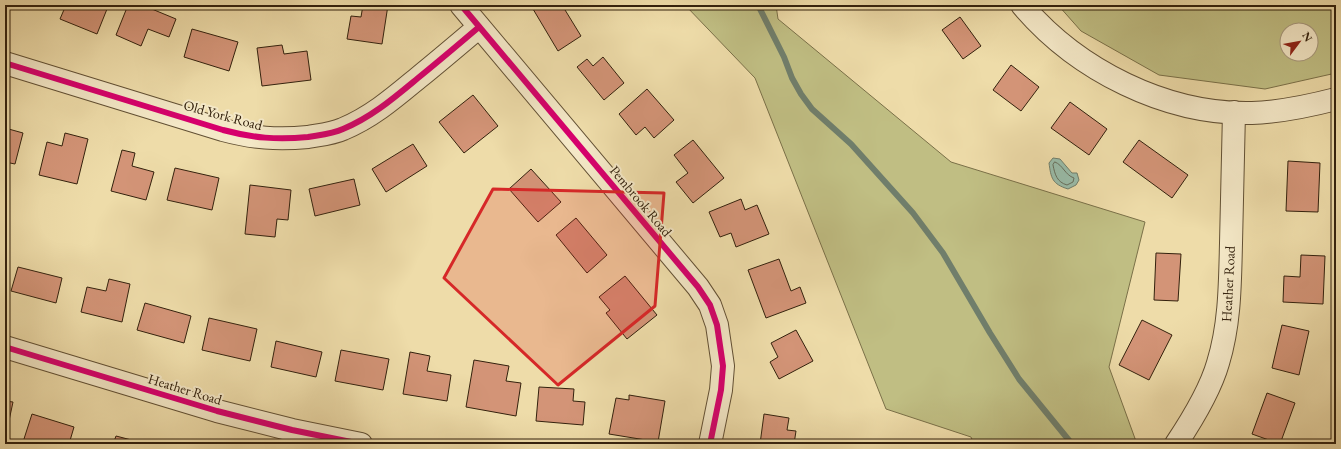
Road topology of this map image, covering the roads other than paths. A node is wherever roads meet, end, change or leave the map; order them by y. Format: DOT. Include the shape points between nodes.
graph roads {
  1 [pos="461,5"];
  2 [pos="1022,5"];
  3 [pos="480,27"];
  4 [pos="5,63"];
  5 [pos="1336,99"];
  6 [pos="1234,112"];
  7 [pos="5,348"];
  8 [pos="361,444"];
  9 [pos="710,444"];
  10 [pos="1176,444"];
  1 -- 3 [label="street, Pembrook Road"];
  2 -- 6 [label="street" via="1062,45 1117,80 1174,103"];
  3 -- 4 [label="street, Old York Road" via="390,101 361,120 342,130 286,139 230,132"];
  3 -- 9 [label="street, Pembrook Road" via="698,287 710,305 717,325 724,366"];
  5 -- 6 [label="street" via="1272,111"];
  6 -- 10 [label="street, Heather Road" via="1229,300 1224,341 1218,365 1209,385"];
  7 -- 8 [label="street, Heather Road" via="217,411"];
}
